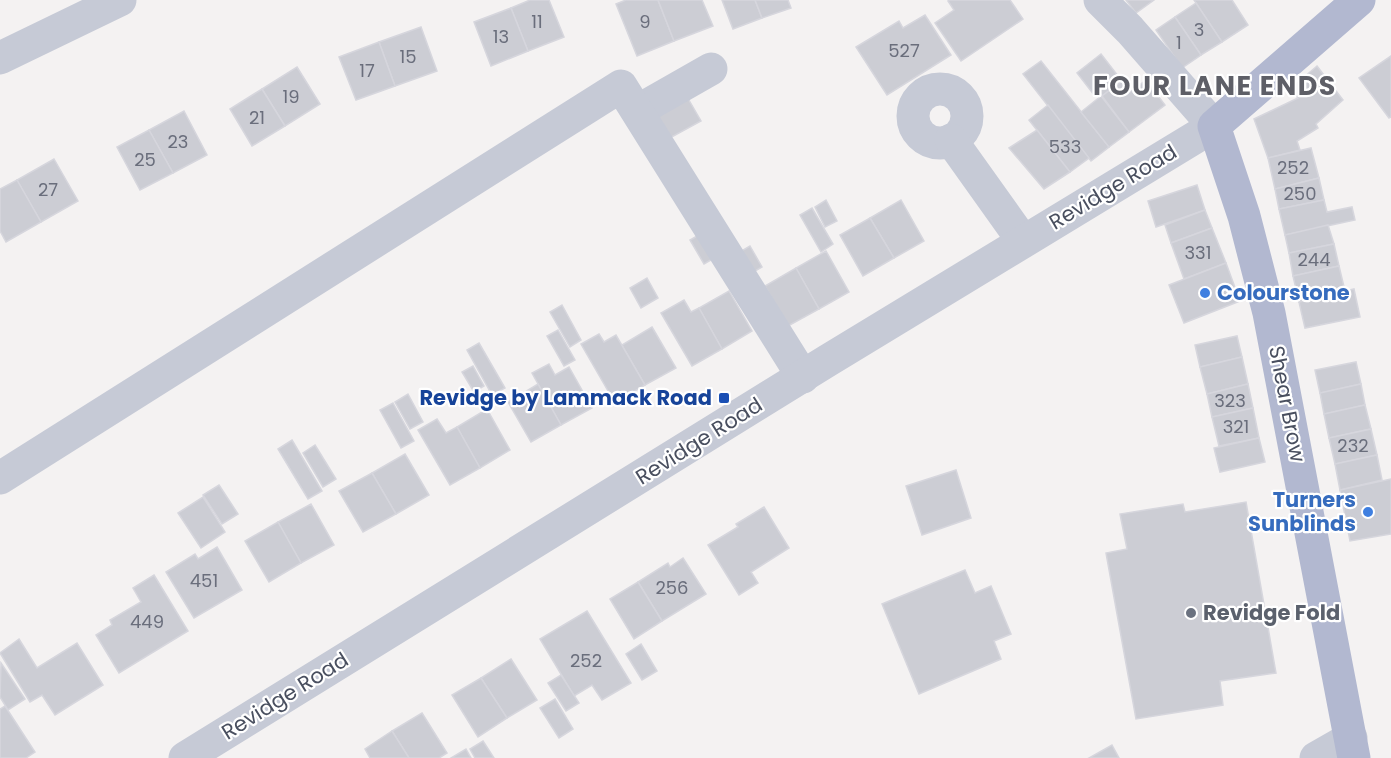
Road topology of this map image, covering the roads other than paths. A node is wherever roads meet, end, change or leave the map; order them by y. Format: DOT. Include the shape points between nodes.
graph roads {
  1 [pos="120,0"];
  2 [pos="1100,0"];
  3 [pos="1359,0"];
  4 [pos="0,58"];
  5 [pos="711,69"];
  6 [pos="639,110"];
  7 [pos="1214,126"];
  8 [pos="951,140"];
  9 [pos="1023,241"];
  10 [pos="802,377"];
  11 [pos="0,478"];
  12 [pos="1352,748"];
  13 [pos="185,758"];
  14 [pos="1316,758"];
  1 -- 4 [label="street"];
  2 -- 7 [label="street"];
  3 -- 7 [label="main road"];
  5 -- 6 [label="street"];
  6 -- 10 [label="street"];
  6 -- 11 [label="street" via="621,86"];
  7 -- 9 [label="street, Revidge Road"];
  7 -- 12 [label="main road, Shear Brow" via="1244,216 1269,313"];
  8 -- 9 [label="street"];
  9 -- 10 [label="street, Revidge Road"];
  10 -- 13 [label="street, Revidge Road"];
  12 -- 14 [label="street"];
}
